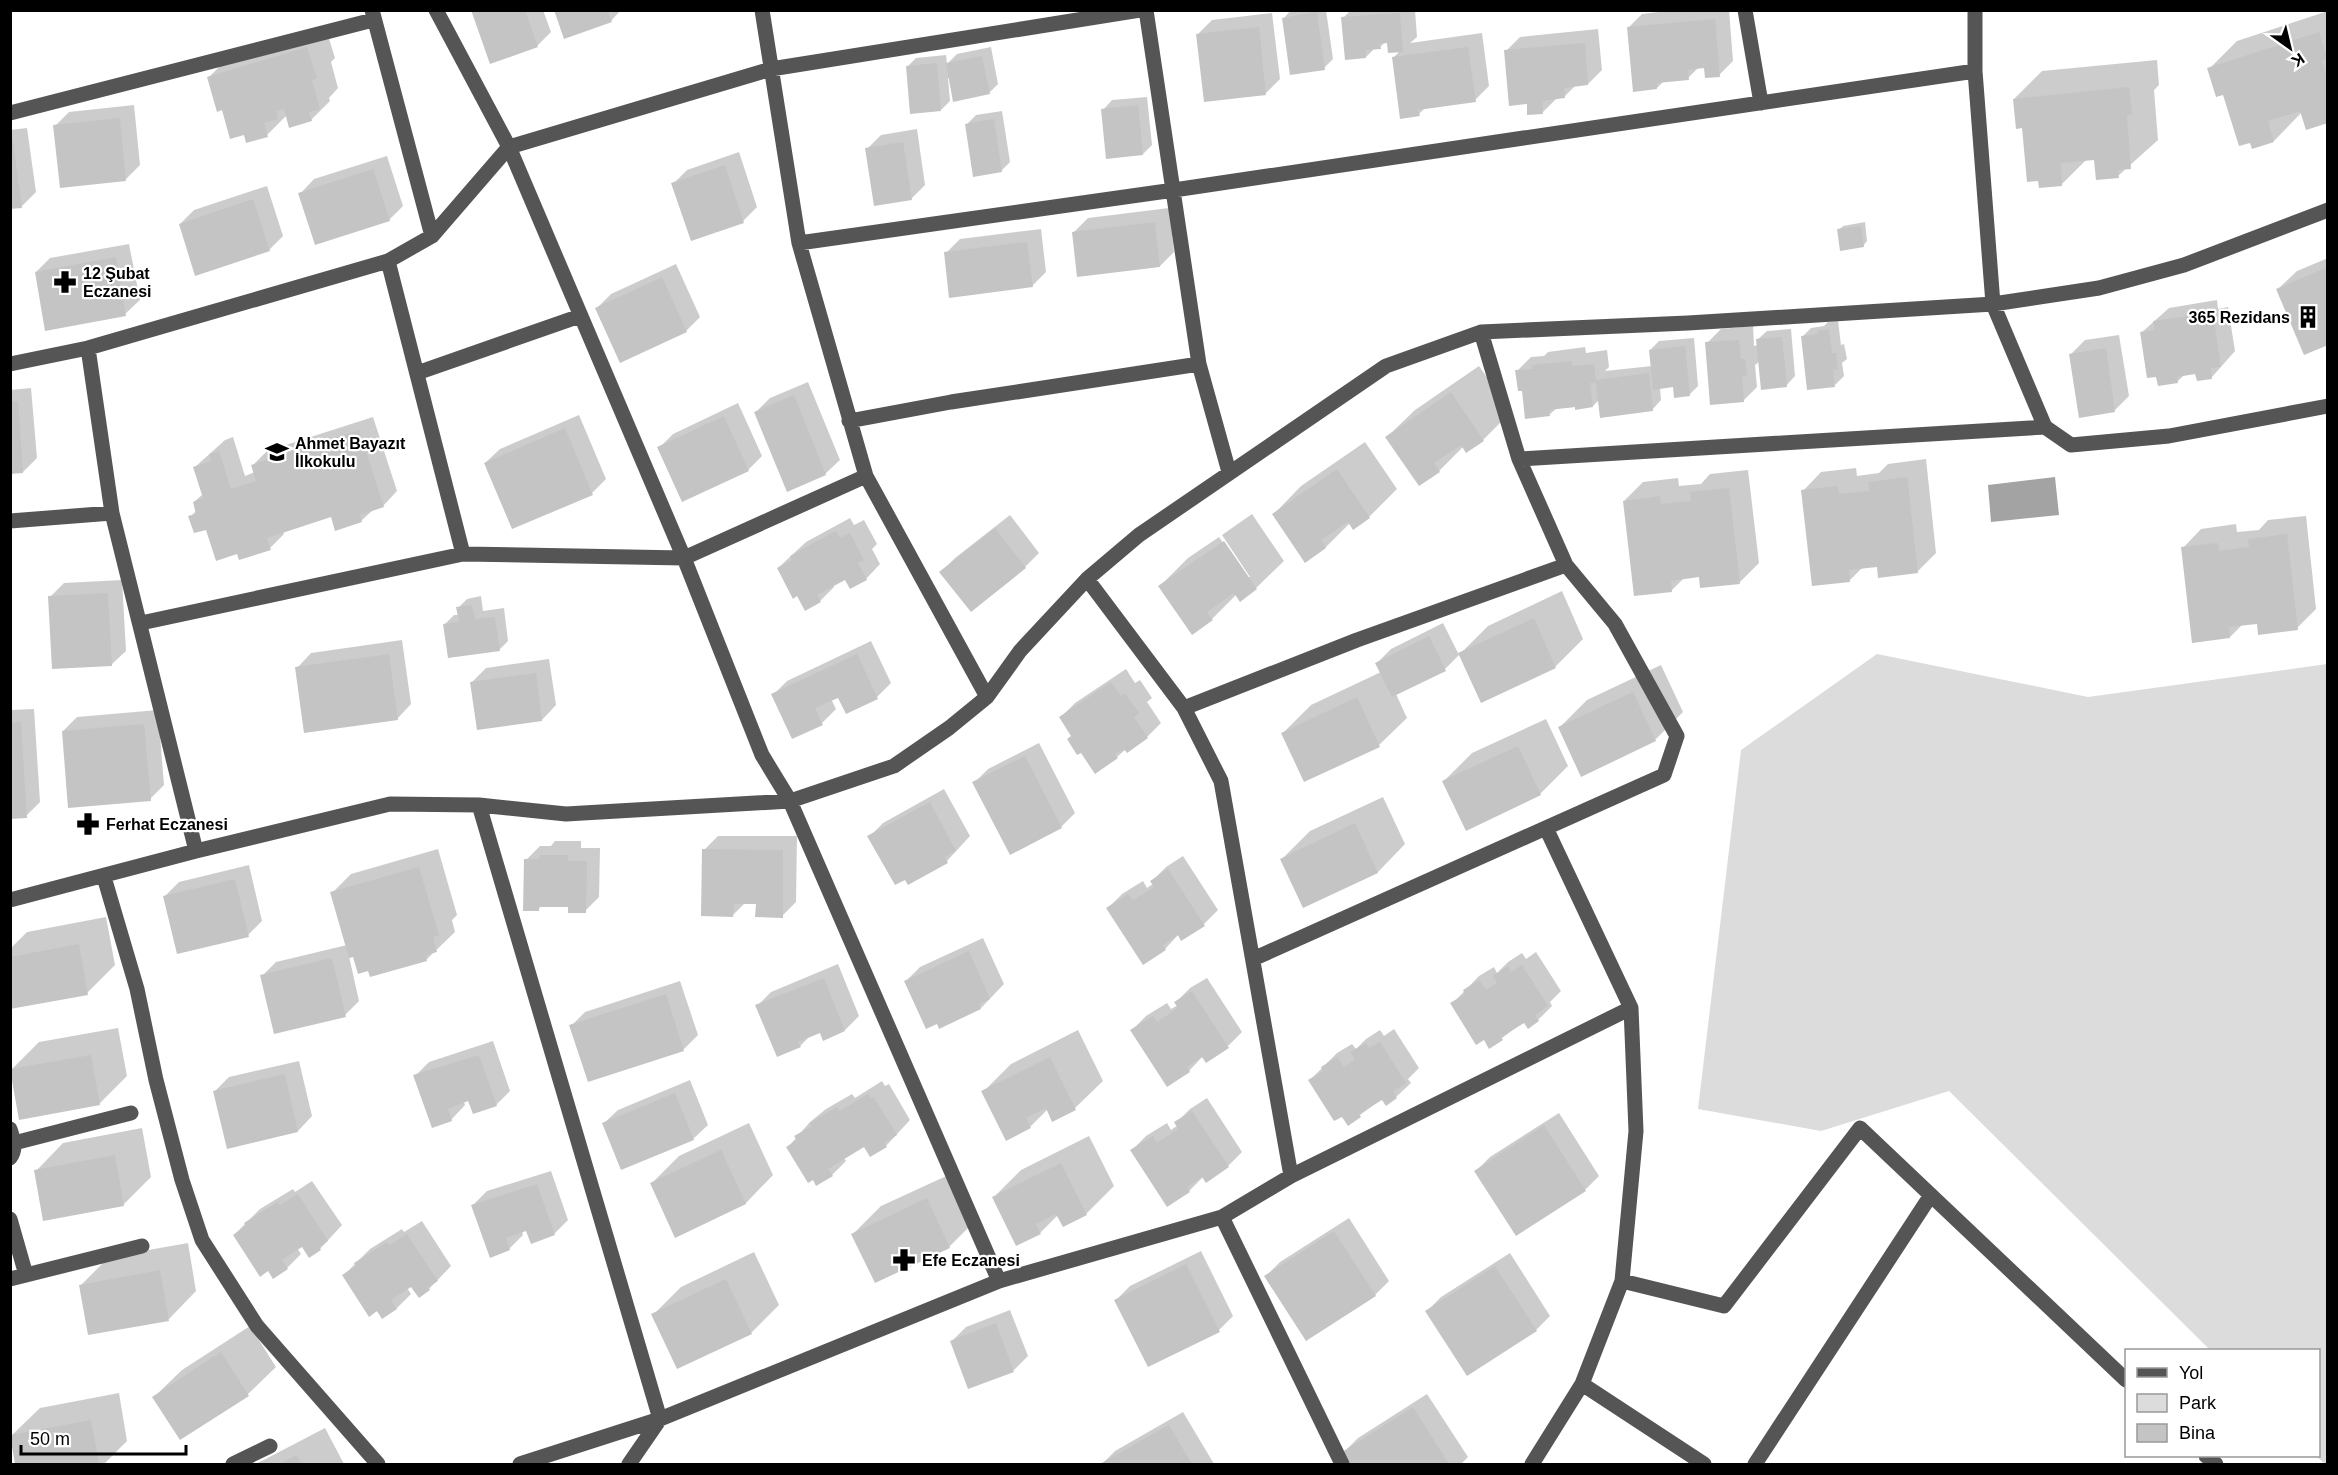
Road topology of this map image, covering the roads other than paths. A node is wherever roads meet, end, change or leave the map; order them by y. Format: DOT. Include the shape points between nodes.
graph roads {
  1 [pos="436,10"];
  2 [pos="762,10"];
  3 [pos="1140,10"];
  4 [pos="1146,10"];
  5 [pos="1745,10"];
  6 [pos="1975,10"];
  7 [pos="372,15"];
  8 [pos="771,69"];
  9 [pos="1975,71"];
  10 [pos="1761,103"];
  11 [pos="10,113"];
  12 [pos="509,147"];
  13 [pos="1174,190"];
  14 [pos="2328,210"];
  15 [pos="432,236"];
  16 [pos="799,243"];
  17 [pos="388,261"];
  18 [pos="1993,304"];
  19 [pos="580,316"];
  20 [pos="1480,332"];
  21 [pos="88,348"];
  22 [pos="10,364"];
  23 [pos="1199,364"];
  24 [pos="417,373"];
  25 [pos="2328,406"];
  26 [pos="849,421"];
  27 [pos="2045,427"];
  28 [pos="1520,459"];
  29 [pos="1229,472"];
  30 [pos="866,476"];
  31 [pos="112,513"];
  32 [pos="10,521"];
  33 [pos="463,554"];
  34 [pos="684,558"];
  35 [pos="1566,565"];
  36 [pos="1086,579"];
  37 [pos="141,623"];
  38 [pos="987,697"];
  39 [pos="1184,708"];
  40 [pos="790,801"];
  41 [pos="479,805"];
  42 [pos="1546,828"];
  43 [pos="196,851"];
  44 [pos="104,877"];
  45 [pos="10,900"];
  46 [pos="1253,959"];
  47 [pos="1631,1008"];
  48 [pos="130,1113"];
  49 [pos="12,1136"];
  50 [pos="10,1158"];
  51 [pos="1292,1176"];
  52 [pos="1931,1195"];
  53 [pos="1222,1217"];
  54 [pos="10,1219"];
  55 [pos="142,1246"];
  56 [pos="18,1277"];
  57 [pos="999,1281"];
  58 [pos="1622,1281"];
  59 [pos="2125,1378"];
  60 [pos="1582,1384"];
  61 [pos="660,1419"];
  62 [pos="270,1446"];
  63 [pos="233,1464"];
  64 [pos="378,1464"];
  65 [pos="520,1464"];
  66 [pos="629,1464"];
  67 [pos="1342,1464"];
  68 [pos="1532,1464"];
  69 [pos="1704,1464"];
  70 [pos="1755,1464"];
  1 -- 12 [label="street"];
  2 -- 8 [label="street"];
  3 -- 8 [label="street"];
  4 -- 13 [label="street"];
  5 -- 10 [label="street"];
  6 -- 9 [label="street"];
  7 -- 11 [label="street"];
  7 -- 15 [label="street"];
  8 -- 12 [label="street"];
  8 -- 16 [label="street"];
  9 -- 10 [label="street"];
  9 -- 18 [label="street"];
  10 -- 13 [label="street"];
  12 -- 15 [label="street"];
  12 -- 19 [label="street"];
  13 -- 16 [label="street"];
  13 -- 23 [label="street"];
  14 -- 18 [label="street" via="2184,265 2098,288"];
  15 -- 17 [label="street"];
  16 -- 26 [label="street"];
  17 -- 21 [label="street"];
  17 -- 24 [label="street"];
  18 -- 20 [label="street"];
  18 -- 27 [label="street"];
  19 -- 24 [label="street"];
  19 -- 34 [label="street"];
  20 -- 28 [label="street"];
  20 -- 29 [label="street" via="1386,366"];
  21 -- 22 [label="street"];
  21 -- 31 [label="street"];
  23 -- 26 [label="street"];
  23 -- 29 [label="street"];
  24 -- 33 [label="street"];
  25 -- 27 [label="street" via="2169,436 2071,445"];
  26 -- 30 [label="street"];
  27 -- 28 [label="street"];
  28 -- 35 [label="street"];
  29 -- 36 [label="street" via="1139,535"];
  30 -- 34 [label="street"];
  30 -- 38 [label="street"];
  31 -- 32 [label="street"];
  31 -- 37 [label="street"];
  33 -- 34 [label="street"];
  33 -- 37 [label="street"];
  34 -- 40 [label="street" via="762,755"];
  35 -- 39 [label="street" via="1357,640"];
  35 -- 42 [label="street" via="1616,624 1677,736 1664,775"];
  36 -- 38 [label="street" via="1020,651"];
  36 -- 39 [label="street"];
  37 -- 43 [label="street"];
  38 -- 40 [label="street" via="894,766"];
  39 -- 46 [label="street" via="1221,781"];
  40 -- 41 [label="street" via="566,814"];
  40 -- 57 [label="street"];
  41 -- 43 [label="street" via="390,804"];
  41 -- 61 [label="street"];
  42 -- 46 [label="street"];
  42 -- 47 [label="street"];
  43 -- 44 [label="street"];
  44 -- 45 [label="street"];
  44 -- 64 [label="street" via="137,989 182,1180 202,1240 257,1326"];
  46 -- 51 [label="street"];
  47 -- 51 [label="street"];
  47 -- 58 [label="street" via="1636,1131"];
  48 -- 49 [label="street"];
  49 -- 50 [label="street"];
  51 -- 53 [label="street"];
  52 -- 58 [label="street" via="1860,1128 1724,1306"];
  52 -- 59 [label="street"];
  52 -- 70 [label="street"];
  53 -- 57 [label="street"];
  53 -- 67 [label="street"];
  54 -- 56 [label="street"];
  55 -- 56 [label="street"];
  57 -- 61 [label="street"];
  58 -- 60 [label="street"];
  60 -- 68 [label="street"];
  60 -- 69 [label="street"];
  61 -- 65 [label="street"];
  61 -- 66 [label="street"];
  62 -- 63 [label="street"];
}
